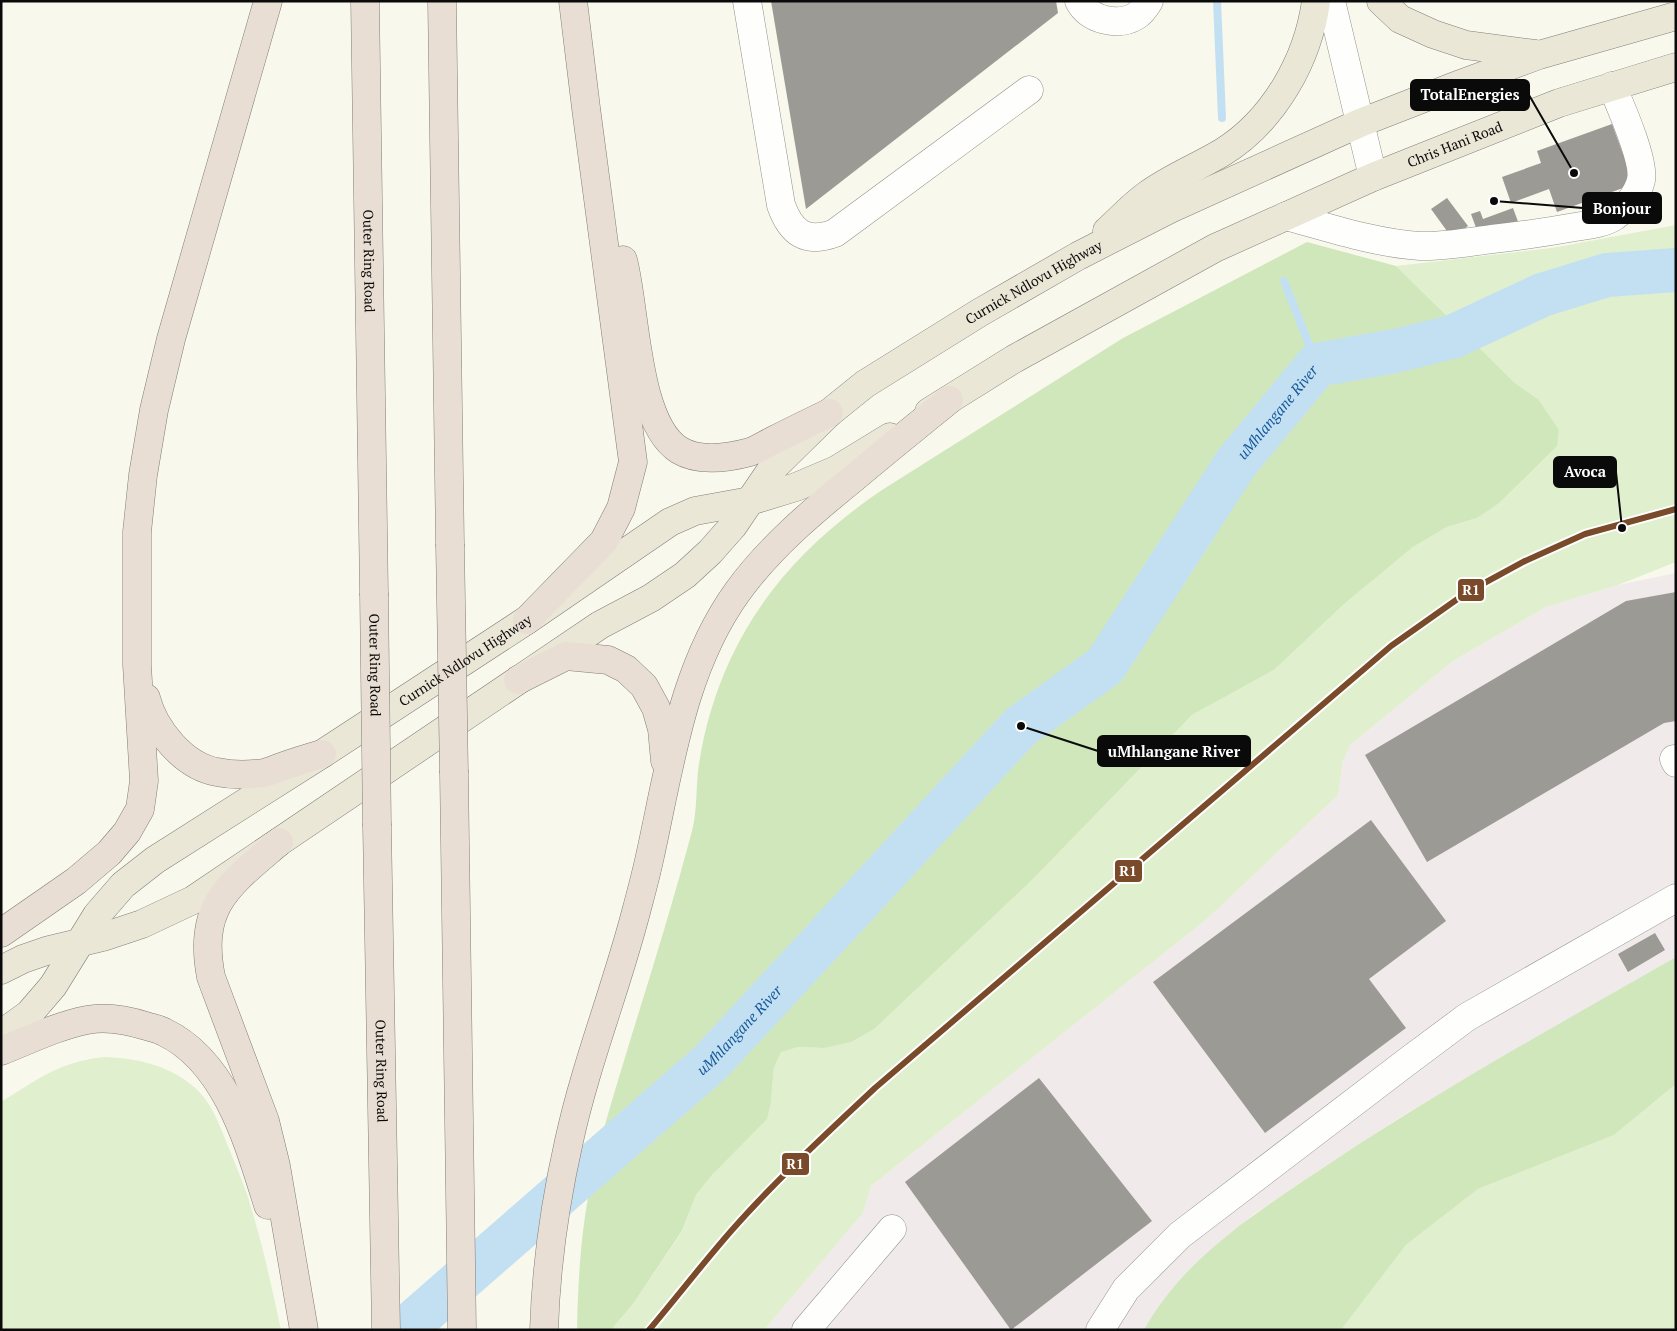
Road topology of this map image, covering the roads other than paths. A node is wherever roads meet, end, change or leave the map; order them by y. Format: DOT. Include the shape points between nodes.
graph roads {
  1 [pos="268,1"];
  2 [pos="365,1"];
  3 [pos="442,1"];
  4 [pos="573,1"];
  5 [pos="747,1"];
  6 [pos="1079,1"];
  7 [pos="1150,1"];
  8 [pos="1316,1"];
  9 [pos="1331,1"];
  10 [pos="1381,1"];
  11 [pos="1676,16"];
  12 [pos="1539,55"];
  13 [pos="1676,67"];
  14 [pos="1612,86"];
  15 [pos="1029,90"];
  16 [pos="586,108"];
  17 [pos="1360,124"];
  18 [pos="1373,177"];
  19 [pos="1286,216"];
  20 [pos="1078,256"];
  21 [pos="949,400"];
  22 [pos="829,413"];
  23 [pos="750,501"];
  24 [pos="527,620"];
  25 [pos="137,665"];
  26 [pos="518,680"];
  27 [pos="322,754"];
  28 [pos="666,777"];
  29 [pos="279,842"];
  30 [pos="1676,898"];
  31 [pos="1,933"];
  32 [pos="82,943"];
  33 [pos="1,970"];
  34 [pos="1,1034"];
  35 [pos="1,1051"];
  36 [pos="892,1229"];
  37 [pos="302,1318"];
  38 [pos="386,1330"];
  39 [pos="462,1330"];
  40 [pos="544,1330"];
  41 [pos="806,1330"];
  42 [pos="1100,1330"];
  1 -- 25 [label="highway" via="171,339 154,410 142,475 137,532"];
  2 -- 38 [label="highway, Outer Ring Road, bridge"];
  3 -- 39 [label="highway, bridge"];
  4 -- 16 [label="highway"];
  5 -- 15 [label="street" via="781,205 791,226 802,235 820,237 835,233"];
  6 -- 7 [label="street" via="1082,8 1098,19 1116,22 1136,16"];
  8 -- 20 [label="main road" via="1307,40 1275,105 1224,151 1146,195"];
  9 -- 17 [label="street"];
  10 -- 12 [label="main road" via="1400,19 1433,34 1466,45"];
  11 -- 12 [label="main road"];
  12 -- 17 [label="main road"];
  13 -- 14 [label="main road, Chris Hani Road"];
  14 -- 18 [label="main road, Chris Hani Road" via="1559,103"];
  14 -- 19 [label="street" via="1631,131 1642,178 1637,192 1626,206 1614,216 1597,223 1536,234 1421,246 1335,230"];
  16 -- 22 [label="highway" via="628,278 643,386 658,426 669,441 679,450 696,457 721,458 751,452"];
  16 -- 24 [label="highway" via="633,462 621,508 604,541"];
  17 -- 18 [label="street"];
  17 -- 20 [label="main road, Curnick Ndlovu Highway" via="1170,210"];
  18 -- 19 [label="main road, Curnick Ndlovu Highway"];
  19 -- 21 [label="main road, Curnick Ndlovu Highway" via="1215,248 1022,354"];
  20 -- 22 [label="main road, Curnick Ndlovu Highway" via="865,384"];
  21 -- 23 [label="main road, Curnick Ndlovu Highway" via="836,470"];
  21 -- 28 [label="highway" via="811,513 773,549 737,592 715,629 691,681"];
  22 -- 23 [label="main road, Curnick Ndlovu Highway" via="771,470"];
  23 -- 24 [label="main road, Curnick Ndlovu Highway" via="695,511 670,522"];
  23 -- 26 [label="main road, Curnick Ndlovu Highway" via="728,532 684,576 600,625"];
  24 -- 27 [label="main road, Curnick Ndlovu Highway"];
  25 -- 27 [label="highway" via="149,710 158,726 168,741 198,765 216,772 265,773"];
  25 -- 31 [label="highway" via="144,781 140,809 127,832 109,853 76,881"];
  26 -- 28 [label="highway" via="566,656 608,660 626,669 644,686 656,708 662,729"];
  26 -- 29 [label="main road, Curnick Ndlovu Highway"];
  27 -- 32 [label="main road, Curnick Ndlovu Highway" via="155,860 130,880 97,915"];
  28 -- 40 [label="highway" via="631,930 567,1148 554,1221"];
  29 -- 32 [label="main road, Curnick Ndlovu Highway" via="193,900 142,924"];
  29 -- 37 [label="highway" via="234,880 215,908 207,935 207,958 211,978 265,1121 276,1166"];
  30 -- 42 [label="street" via="1467,1018 1408,1060 1180,1235 1126,1289"];
  32 -- 33 [label="main road, Curnick Ndlovu Highway" via="40,953"];
  32 -- 34 [label="main road, Curnick Ndlovu Highway" via="29,1014"];
  35 -- 37 [label="highway" via="78,1022 110,1018 164,1032 192,1051 219,1080 249,1144"];
  36 -- 41 [label="street"];
}
